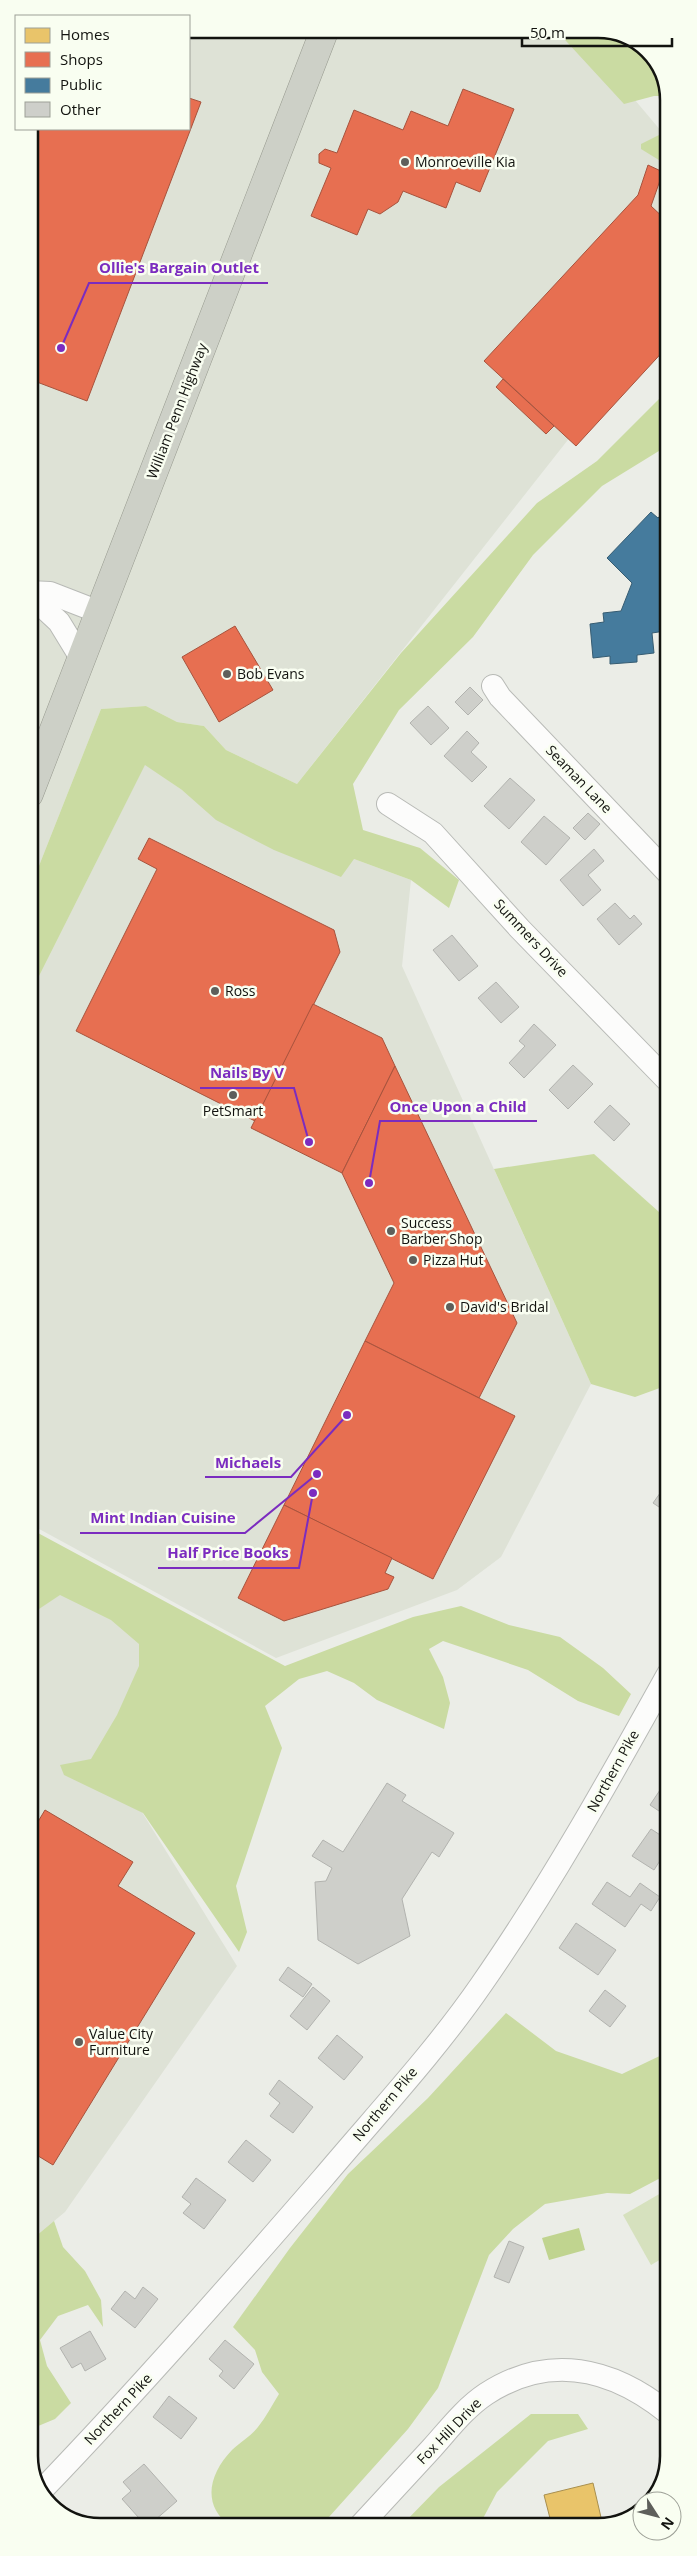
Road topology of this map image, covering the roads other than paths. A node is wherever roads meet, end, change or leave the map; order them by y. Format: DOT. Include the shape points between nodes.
graph roads {
  1 [pos="322,38"];
  2 [pos="37,593"];
  3 [pos="37,601"];
  4 [pos="99,612"];
  5 [pos="81,658"];
  6 [pos="493,686"];
  7 [pos="37,773"];
  8 [pos="388,804"];
  9 [pos="660,865"];
  10 [pos="660,1073"];
  11 [pos="660,1688"];
  12 [pos="660,2407"];
  13 [pos="46,2486"];
  14 [pos="367,2518"];
  1 -- 4 [label="highway, William Penn Highway"];
  2 -- 4 [label="street" via="50,593"];
  3 -- 5 [label="street" via="59,622"];
  4 -- 5 [label="highway, William Penn Highway"];
  5 -- 7 [label="highway, William Penn Highway"];
  6 -- 9 [label="street, Seaman Lane"];
  8 -- 10 [label="street, Summers Drive" via="433,833 520,929"];
  11 -- 13 [label="street, Northern Pike" via="596,1803 480,1987 408,2078 216,2302"];
  12 -- 14 [label="street, Fox Hill Drive" via="613,2378 591,2372 547,2371 526,2375 503,2384 463,2413"];
}
